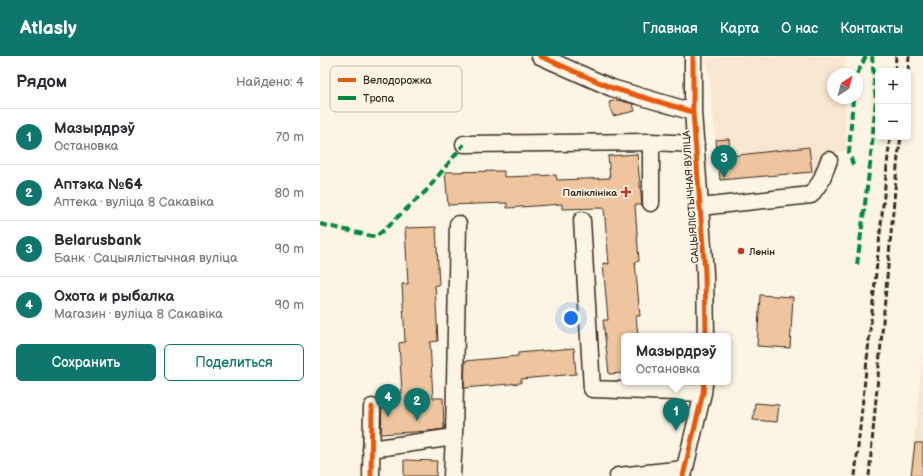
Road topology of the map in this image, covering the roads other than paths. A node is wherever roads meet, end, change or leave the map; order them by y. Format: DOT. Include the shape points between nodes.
graph roads {
  1 [pos="540,56"];
  2 [pos="693,56"];
  3 [pos="693,112"];
  4 [pos="652,142"];
  5 [pos="464,144"];
  6 [pos="696,144"];
  7 [pos="829,160"];
  8 [pos="651,202"];
  9 [pos="700,207"];
  10 [pos="582,220"];
  11 [pos="458,224"];
  12 [pos="706,333"];
  13 [pos="703,387"];
  14 [pos="372,407"];
  15 [pos="454,437"];
  16 [pos="371,449"];
  17 [pos="684,473"];
  18 [pos="371,476"];
  19 [pos="452,476"];
  20 [pos="618,476"];
  1 -- 3 [label="street" via="612,88"];
  2 -- 3 [label="street, САЦЫЯЛІСТЫЧНАЯ ВУЛІЦА"];
  3 -- 6 [label="street, САЦЫЯЛІСТЫЧНАЯ ВУЛІЦА"];
  4 -- 5 [label="street"];
  4 -- 6 [label="street"];
  4 -- 8 [label="street"];
  6 -- 9 [label="street, САЦЫЯЛІСТЫЧНАЯ ВУЛІЦА"];
  7 -- 9 [label="street" via="821,181 810,195"];
  9 -- 12 [label="street, САЦЫЯЛІСТЫЧНАЯ ВУЛІЦА"];
  10 -- 13 [label="street" via="592,389"];
  11 -- 15 [label="street"];
  13 -- 17 [label="street"];
  14 -- 16 [label="street"];
  15 -- 16 [label="street"];
  15 -- 19 [label="street"];
  16 -- 18 [label="street"];
  17 -- 20 [label="street"];
}
